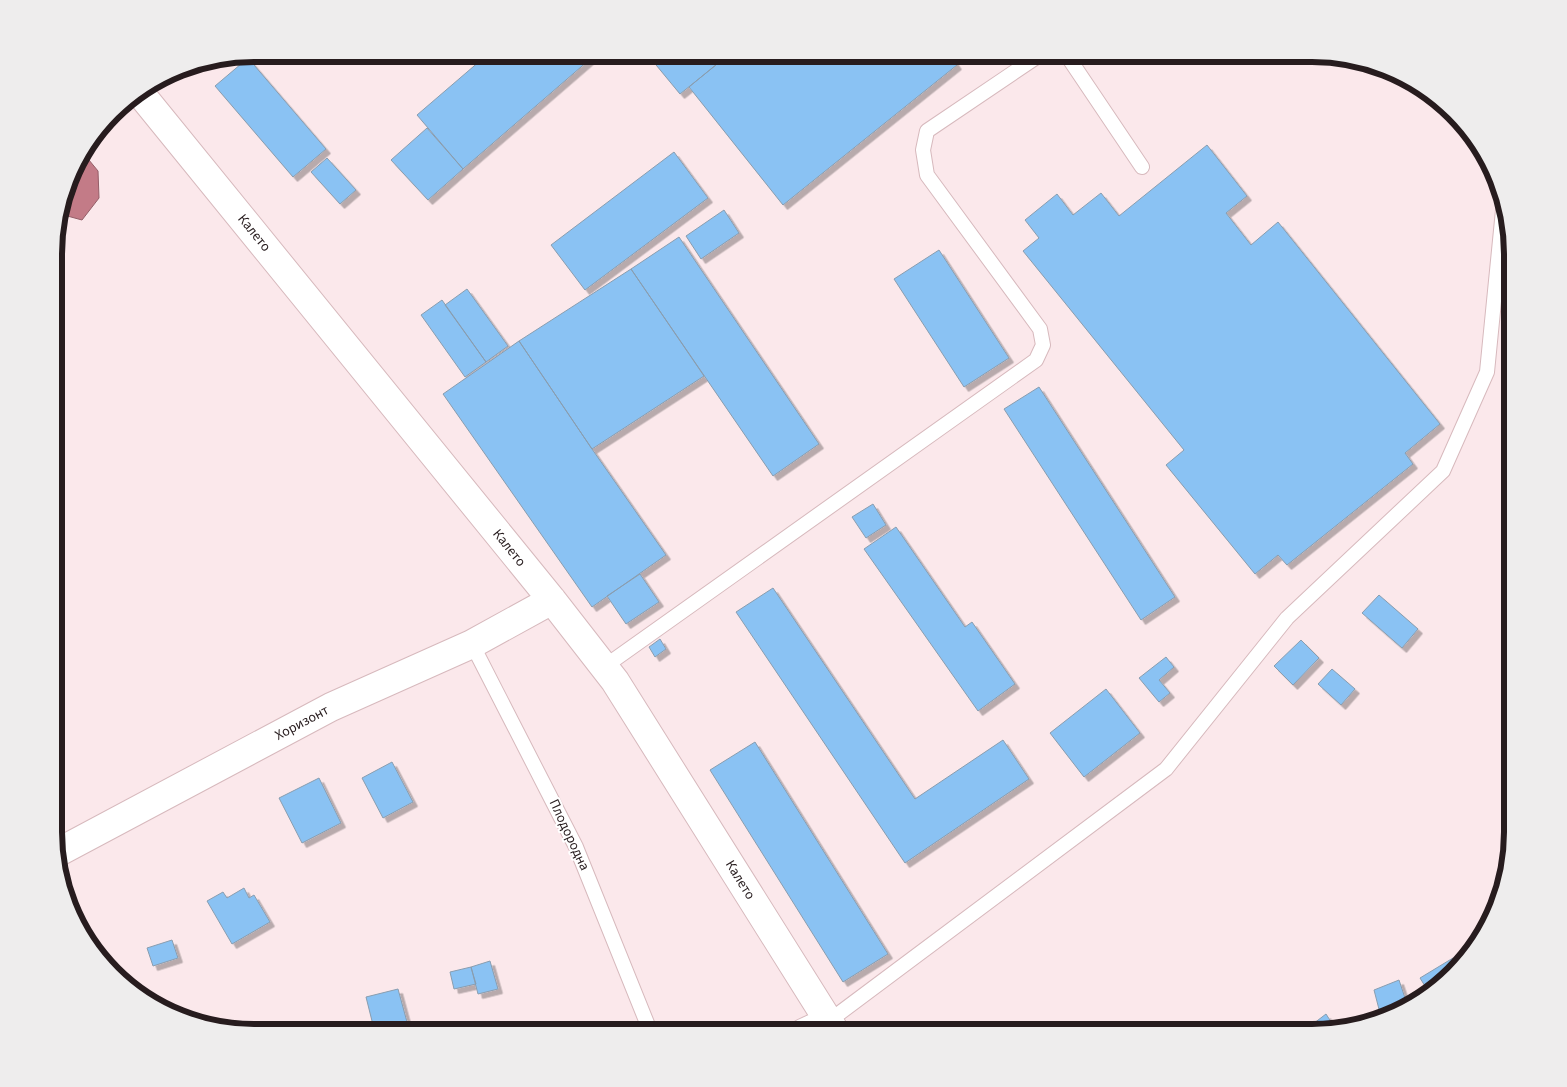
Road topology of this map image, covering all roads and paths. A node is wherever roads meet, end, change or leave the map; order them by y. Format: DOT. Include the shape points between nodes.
graph roads {
  1 [pos="1029,62"];
  2 [pos="1071,62"];
  3 [pos="144,98"];
  4 [pos="1142,167"];
  5 [pos="1502,222"];
  6 [pos="552,600"];
  7 [pos="472,644"];
  8 [pos="604,667"];
  9 [pos="63,850"];
  10 [pos="648,1025"];
  11 [pos="831,1025"];
  12 [pos="835,1025"];
  1 -- 8 [label="lane" via="927,131 923,150 927,175 1040,329 1043,345 1036,360"];
  2 -- 4 [label="lane"];
  3 -- 6 [label="street, Калето"];
  5 -- 12 [label="lane" via="1487,372 1443,471 1287,618 1166,770"];
  6 -- 7 [label="street, Хоризонт"];
  6 -- 8 [label="street, Калето"];
  7 -- 9 [label="street, Хоризонт" via="331,707"];
  7 -- 10 [label="lane, Плодородна" via="576,847"];
  8 -- 11 [label="street, Калето"];
}
